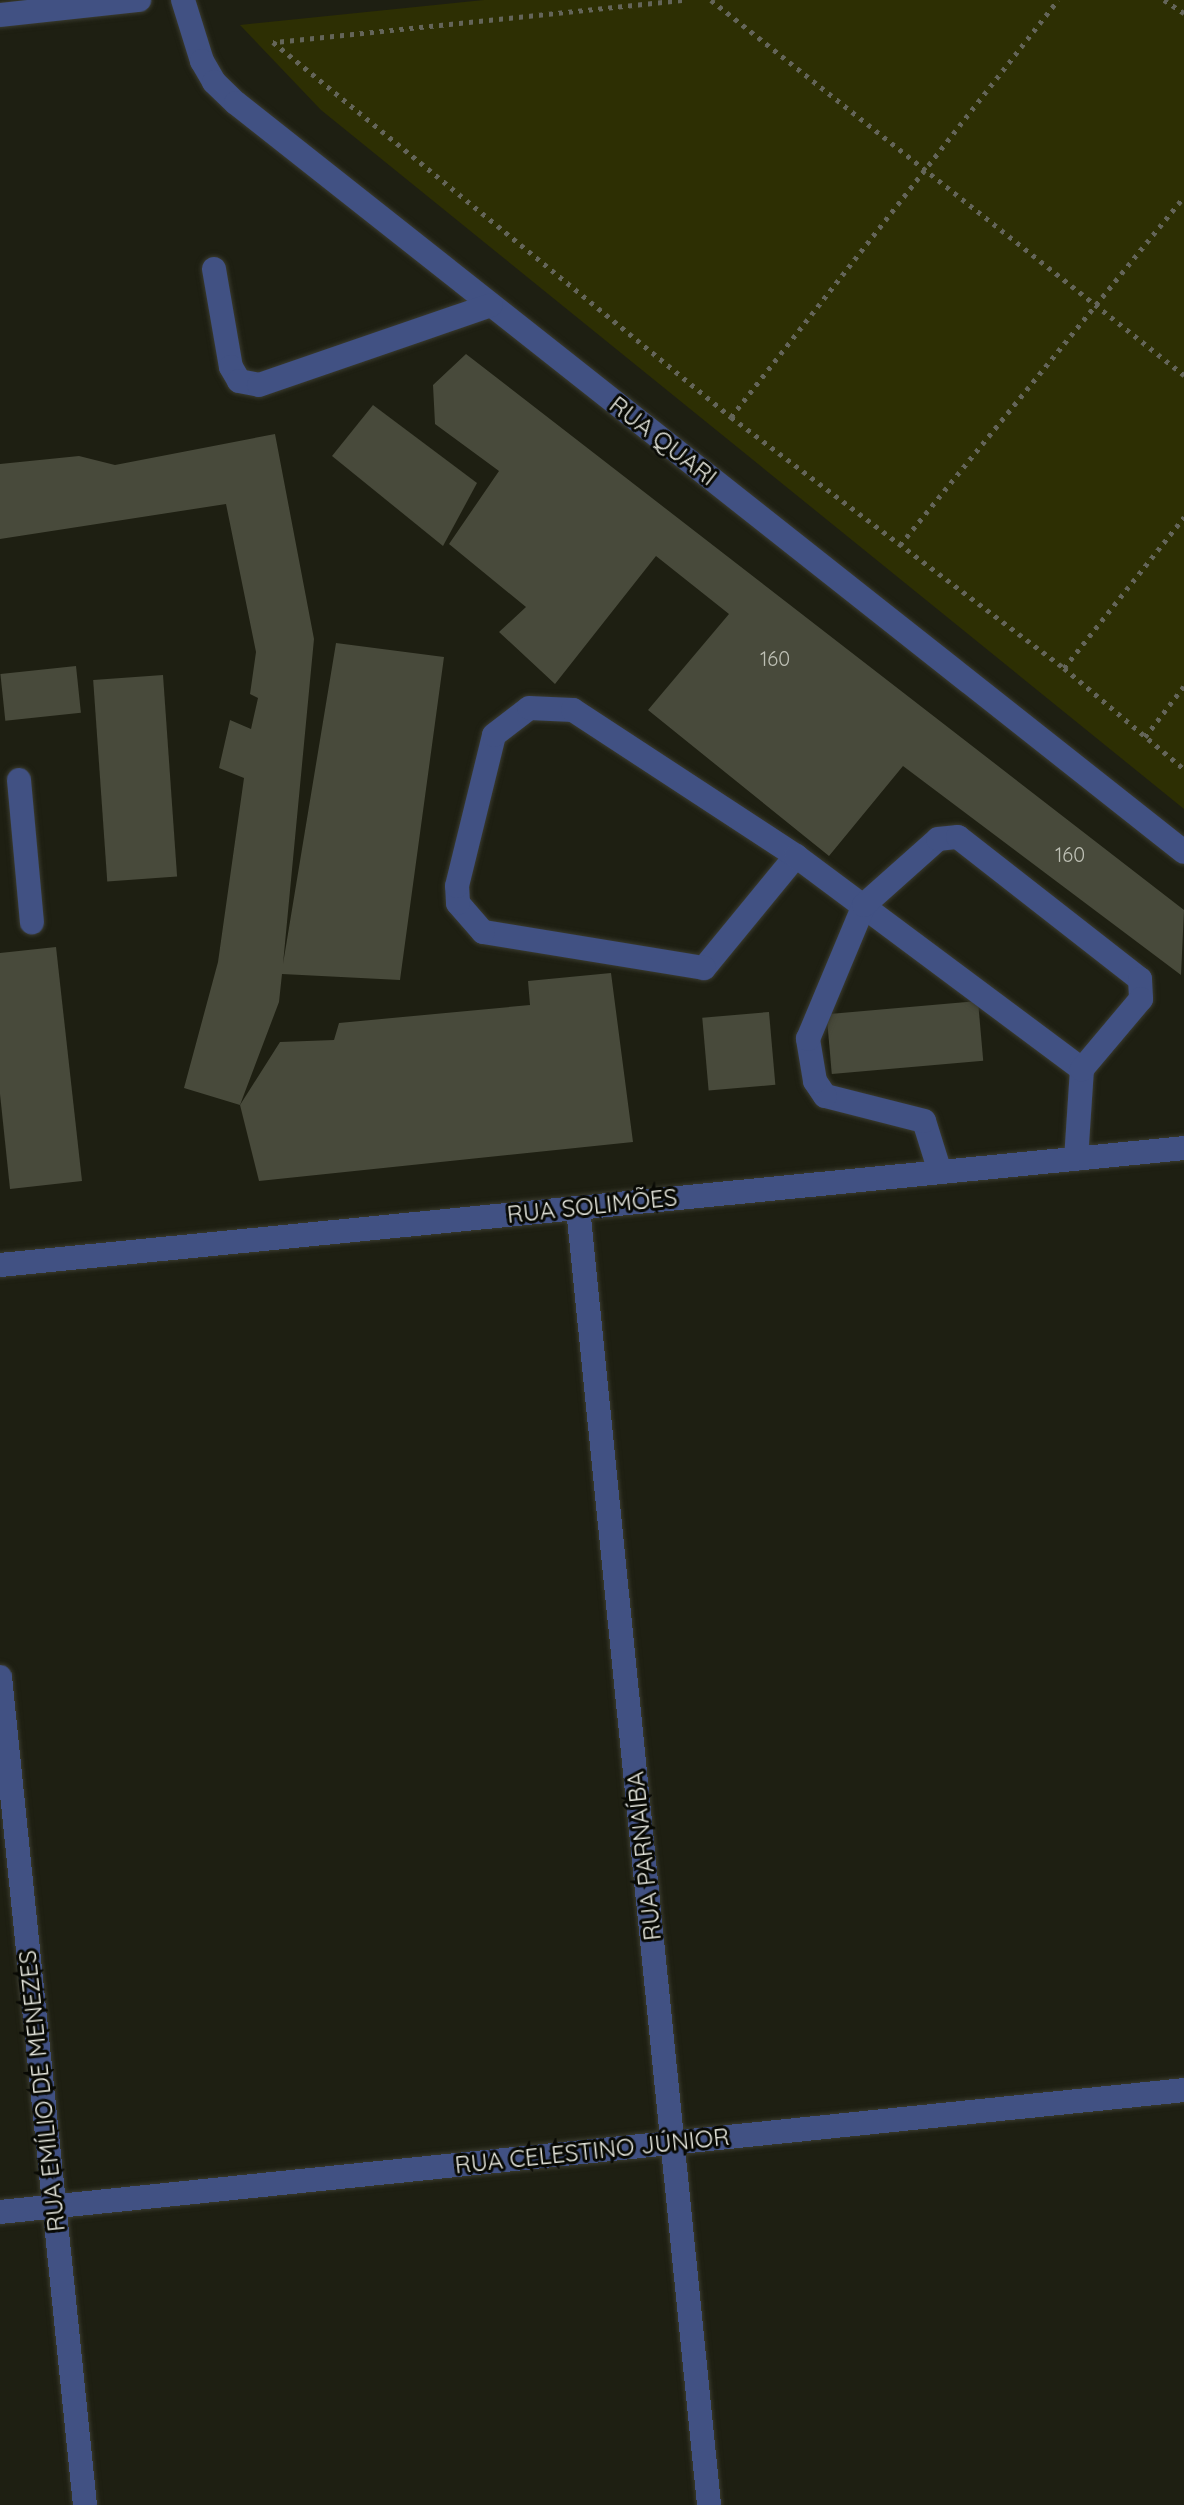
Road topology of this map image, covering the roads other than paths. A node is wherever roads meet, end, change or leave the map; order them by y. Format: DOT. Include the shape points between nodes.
graph roads {
  1 [pos="139,0"];
  2 [pos="183,0"];
  3 [pos="0,15"];
  4 [pos="214,269"];
  5 [pos="491,305"];
  6 [pos="19,780"];
  7 [pos="12,845"];
  8 [pos="1184,852"];
  9 [pos="796,856"];
  10 [pos="864,905"];
  11 [pos="32,922"];
  12 [pos="1082,1069"];
  13 [pos="1184,1148"];
  14 [pos="1076,1159"];
  15 [pos="940,1172"];
  16 [pos="578,1208"];
  17 [pos="0,1265"];
  18 [pos="0,1677"];
  19 [pos="1184,2090"];
  20 [pos="673,2143"];
  21 [pos="54,2207"];
  22 [pos="0,2212"];
  23 [pos="85,2505"];
  24 [pos="709,2505"];
  1 -- 3 [label="street"];
  2 -- 5 [label="street, RUA QUARI" via="214,82"];
  4 -- 5 [label="street" via="231,367 239,381 259,385"];
  5 -- 8 [label="street, RUA QUARI"];
  6 -- 7 [label="street"];
  7 -- 11 [label="street"];
  9 -- 9 [label="street" via="573,710 543,705 515,714 494,735 457,886 458,903 483,932 704,968"];
  9 -- 10 [label="street"];
  10 -- 12 [label="street"];
  10 -- 12 [label="street" via="938,839 958,837 1140,979 1141,999"];
  10 -- 15 [label="street" via="808,1039 815,1081 825,1096 924,1121"];
  12 -- 14 [label="street"];
  13 -- 14 [label="street, RUA SOLIMÕES"];
  14 -- 15 [label="street, RUA SOLIMÕES"];
  15 -- 16 [label="street, RUA SOLIMÕES"];
  16 -- 17 [label="street, RUA SOLIMÕES"];
  16 -- 20 [label="street, RUA PARNAÍBA"];
  18 -- 21 [label="street, RUA EMÍLIO DE MENEZES"];
  19 -- 20 [label="street, RUA CELESTINO JÚNIOR"];
  20 -- 21 [label="street, RUA CELESTINO JÚNIOR"];
  20 -- 24 [label="street, RUA PARNAÍBA"];
  21 -- 22 [label="street, RUA CELESTINO JÚNIOR"];
  21 -- 23 [label="street, RUA EMÍLIO DE MENEZES"];
}
